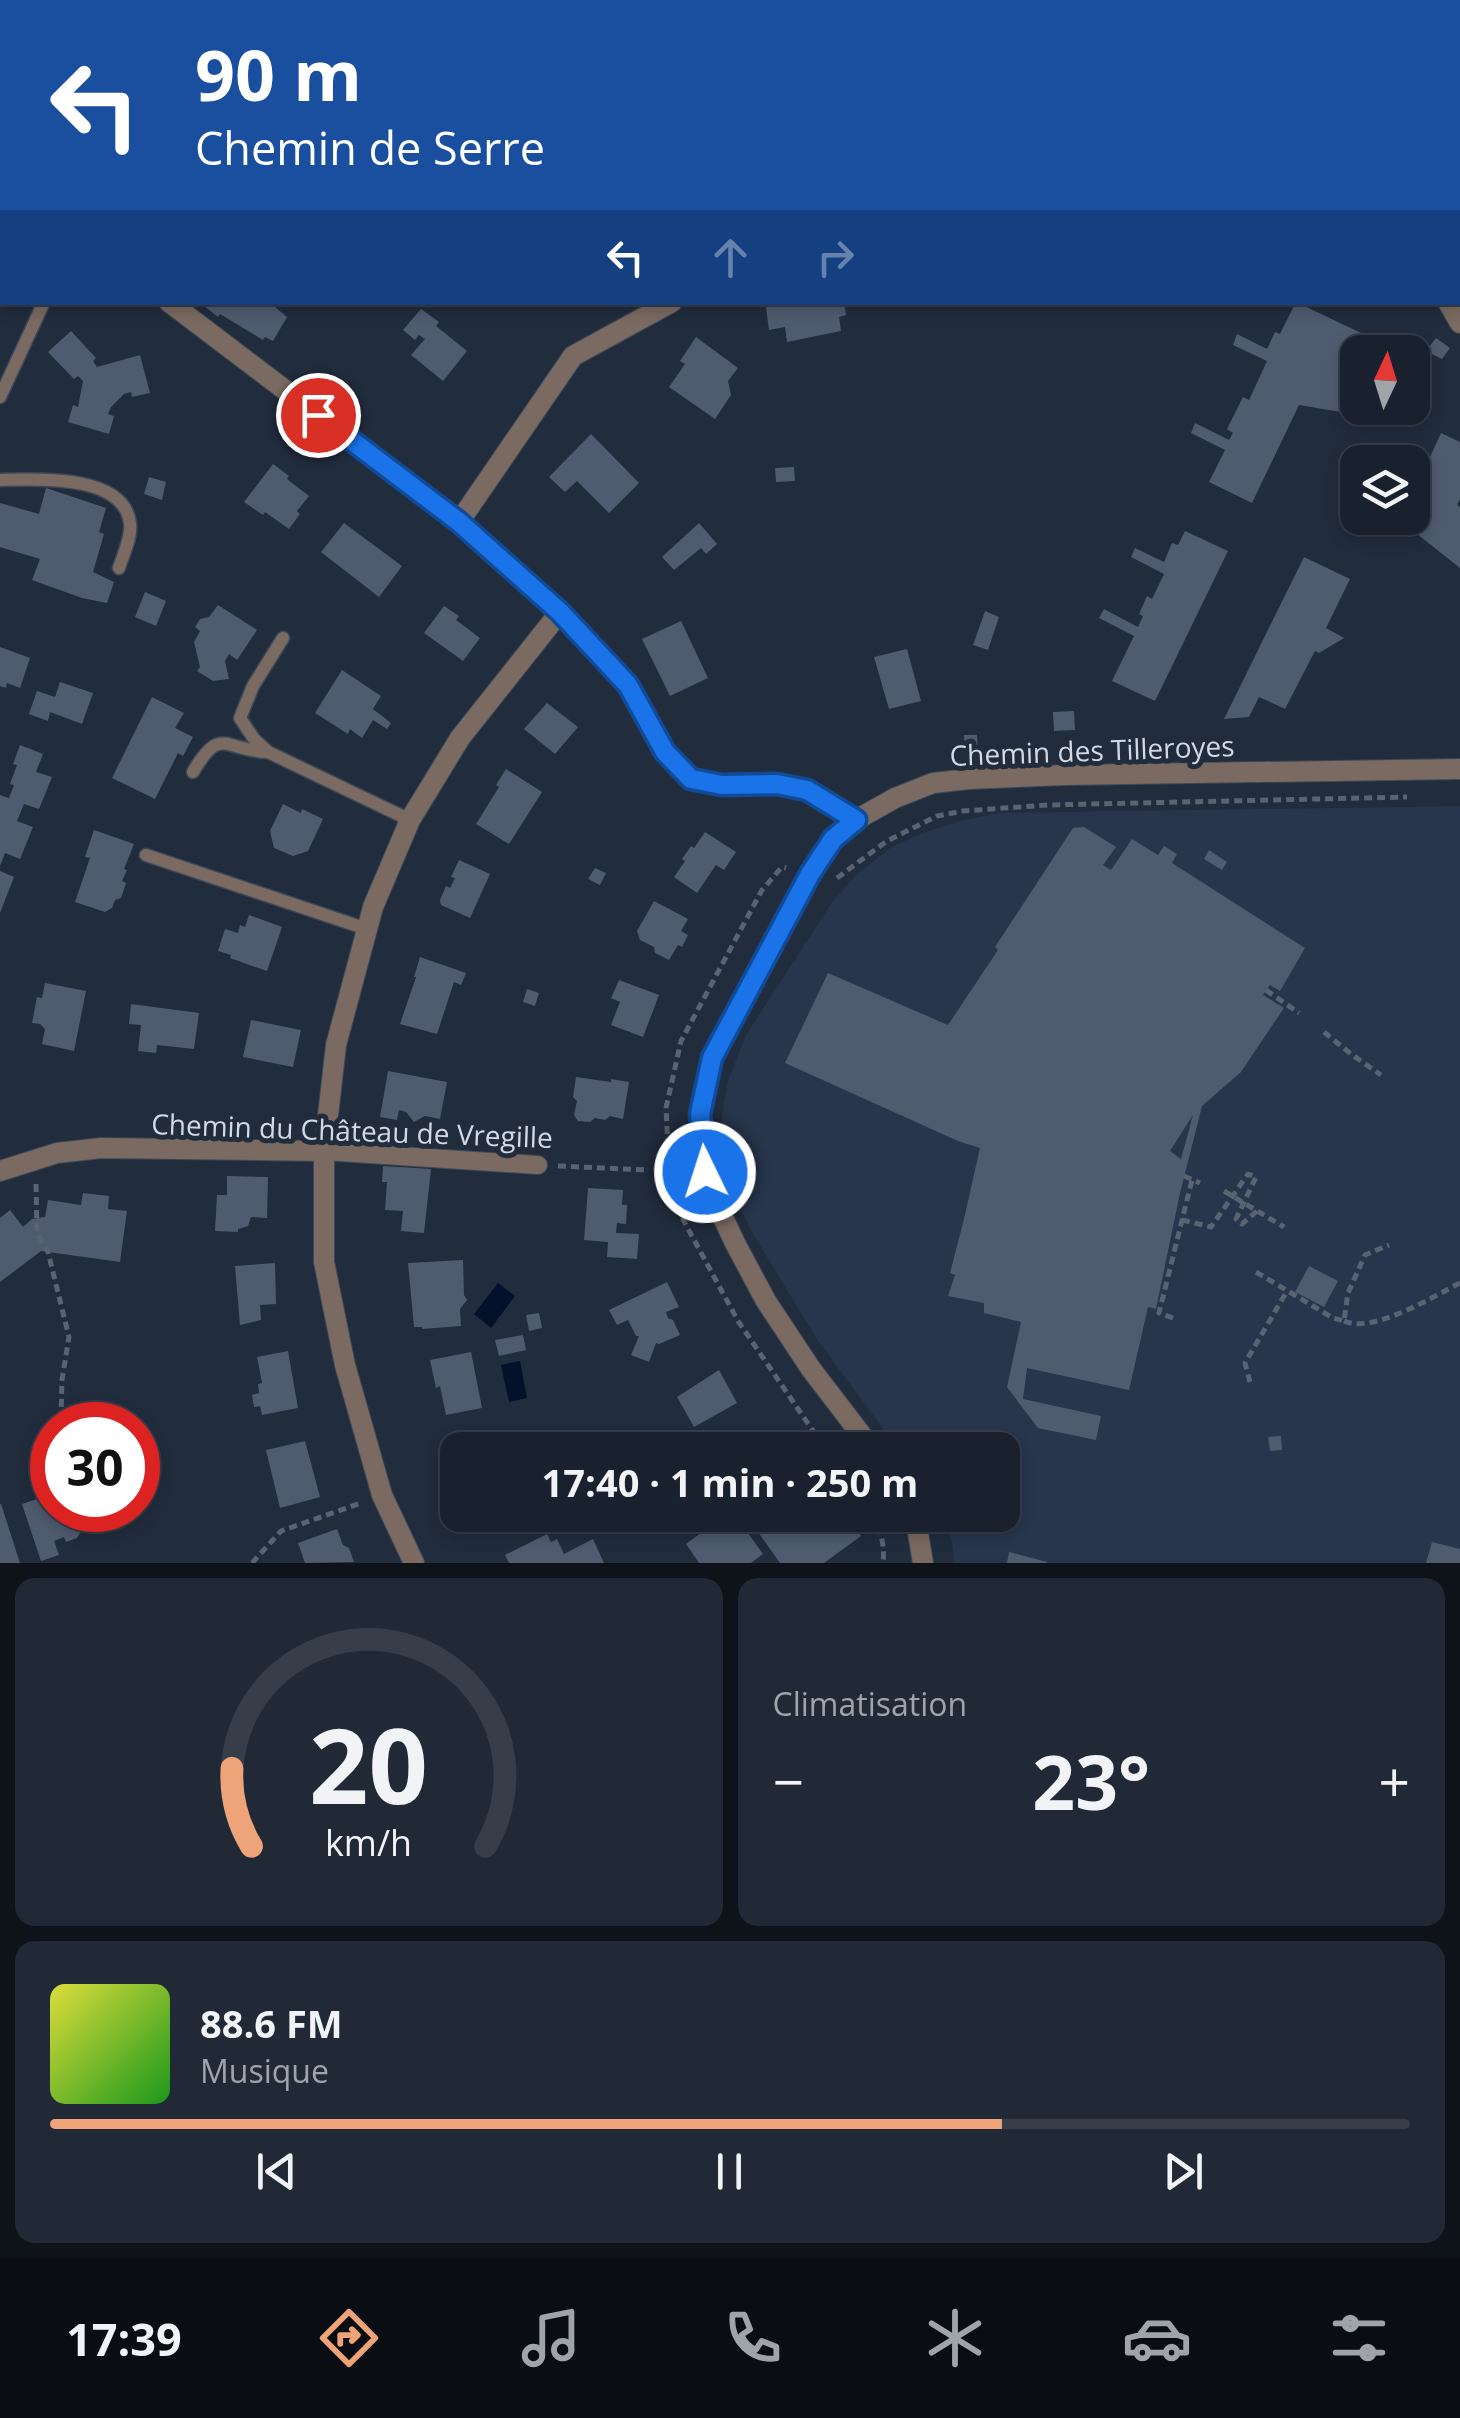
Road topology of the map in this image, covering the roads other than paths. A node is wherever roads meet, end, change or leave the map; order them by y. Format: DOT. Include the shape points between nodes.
graph roads {
  1 [pos="43,305"];
  2 [pos="173,305"];
  3 [pos="666,305"];
  4 [pos="0,398"];
  5 [pos="0,480"];
  6 [pos="459,522"];
  7 [pos="119,568"];
  8 [pos="560,612"];
  9 [pos="283,638"];
  10 [pos="268,752"];
  11 [pos="1460,768"];
  12 [pos="193,772"];
  13 [pos="410,820"];
  14 [pos="856,820"];
  15 [pos="146,855"];
  16 [pos="367,929"];
  17 [pos="324,1151"];
  18 [pos="538,1165"];
  19 [pos="0,1171"];
  20 [pos="670,1172"];
  21 [pos="705,1172"];
  22 [pos="859,1432"];
  23 [pos="918,1532"];
  24 [pos="414,1563"];
  25 [pos="923,1563"];
  1 -- 4 [label="lane"];
  2 -- 6 [label="street"];
  3 -- 6 [label="street" via="573,356"];
  5 -- 7 [label="lane" via="73,482 105,491 126,508 131,527"];
  6 -- 8 [label="street"];
  8 -- 13 [label="street" via="460,738"];
  8 -- 14 [label="street" via="628,685 665,752 691,779 807,790"];
  9 -- 10 [label="lane" via="240,718"];
  10 -- 12 [label="lane" via="222,742 212,745"];
  10 -- 13 [label="lane"];
  11 -- 14 [label="street, Chemin des Tilleroyes" via="969,779 933,783"];
  13 -- 16 [label="street"];
  14 -- 21 [label="street, Chemin des Tilleroyes" via="833,839 810,874 712,1058 700,1114"];
  15 -- 16 [label="lane"];
  16 -- 17 [label="street" via="336,1045"];
  17 -- 18 [label="street, Chemin du Château de Vregille"];
  17 -- 19 [label="street, Chemin du Château de Vregille" via="101,1148"];
  17 -- 24 [label="street" via="324,1262 345,1366 382,1495"];
  20 -- 21 [label="street"];
  21 -- 22 [label="street, Chemin des Tilleroyes" via="766,1301"];
  23 -- 25 [label="street"];
}
